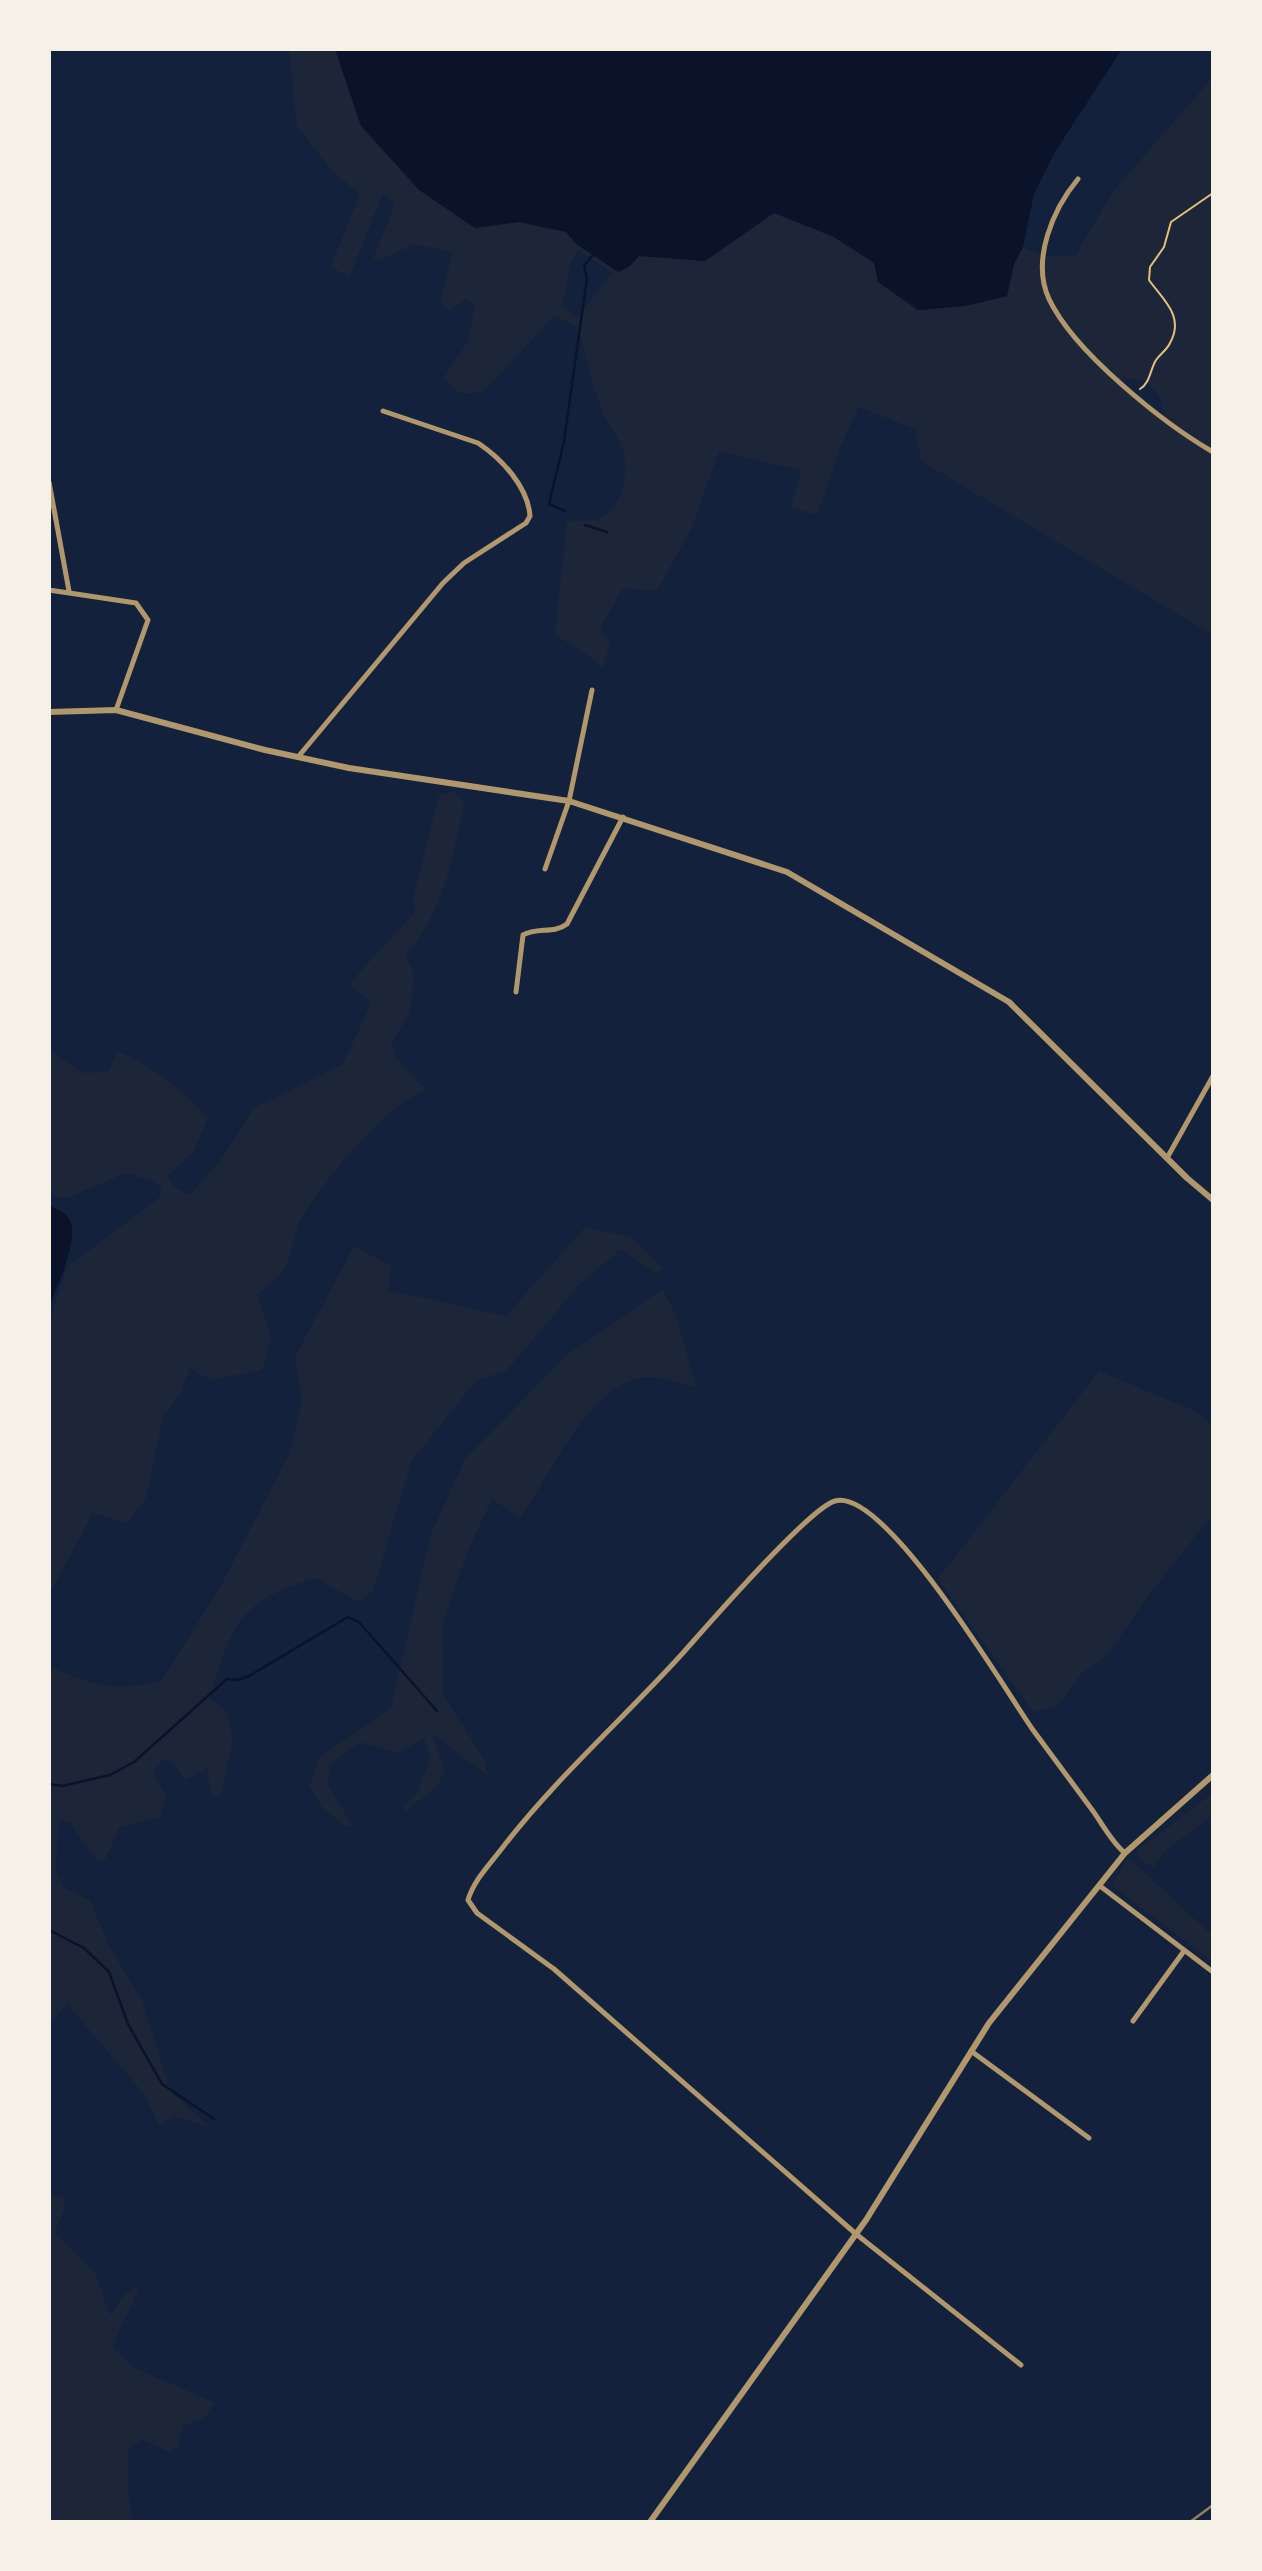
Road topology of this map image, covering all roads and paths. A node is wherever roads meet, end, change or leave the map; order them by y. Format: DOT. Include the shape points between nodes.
graph roads {
  1 [pos="1078,179"];
  2 [pos="1213,193"];
  3 [pos="1132,393"];
  4 [pos="383,411"];
  5 [pos="1213,452"];
  6 [pos="49,482"];
  7 [pos="49,532"];
  8 [pos="58,532"];
  9 [pos="49,590"];
  10 [pos="69,591"];
  11 [pos="592,690"];
  12 [pos="116,710"];
  13 [pos="49,712"];
  14 [pos="298,757"];
  15 [pos="569,801"];
  16 [pos="622,817"];
  17 [pos="545,869"];
  18 [pos="516,992"];
  19 [pos="1213,1076"];
  20 [pos="1167,1158"];
  21 [pos="1213,1200"];
  22 [pos="1212,1778"];
  23 [pos="1125,1853"];
  24 [pos="1100,1886"];
  25 [pos="1184,1951"];
  26 [pos="1213,1972"];
  27 [pos="1133,2021"];
  28 [pos="971,2051"];
  29 [pos="1088,2138"];
  30 [pos="856,2234"];
  31 [pos="1021,2365"];
  32 [pos="650,2522"];
  1 -- 3 [label="street" via="1050,228 1044,275 1049,299 1072,332"];
  2 -- 3 [label="path" via="1171,222 1163,252 1150,267 1149,280 1173,312 1174,335 1145,386"];
  3 -- 5 [label="street"];
  4 -- 14 [label="street" via="478,443 515,480 530,516 464,562 443,583"];
  6 -- 8 [label="street"];
  7 -- 8 [label="street"];
  8 -- 10 [label="street"];
  9 -- 10 [label="street"];
  10 -- 12 [label="street" via="136,603 148,620"];
  11 -- 15 [label="street"];
  12 -- 13 [label="street"];
  12 -- 14 [label="street"];
  14 -- 15 [label="street"];
  15 -- 16 [label="street"];
  15 -- 17 [label="street"];
  16 -- 18 [label="street" via="567,924 523,935"];
  16 -- 20 [label="street" via="788,872 1009,1002"];
  19 -- 20 [label="street"];
  20 -- 21 [label="street"];
  22 -- 23 [label="street"];
  23 -- 24 [label="street"];
  23 -- 30 [label="street" via="924,1570 853,1501 831,1502 815,1514 557,1781 480,1877 468,1900 477,1913 554,1969"];
  24 -- 25 [label="street"];
  24 -- 28 [label="street"];
  25 -- 26 [label="street"];
  25 -- 27 [label="street"];
  28 -- 29 [label="street"];
  28 -- 30 [label="street"];
  30 -- 31 [label="street"];
  30 -- 32 [label="street"];
}
